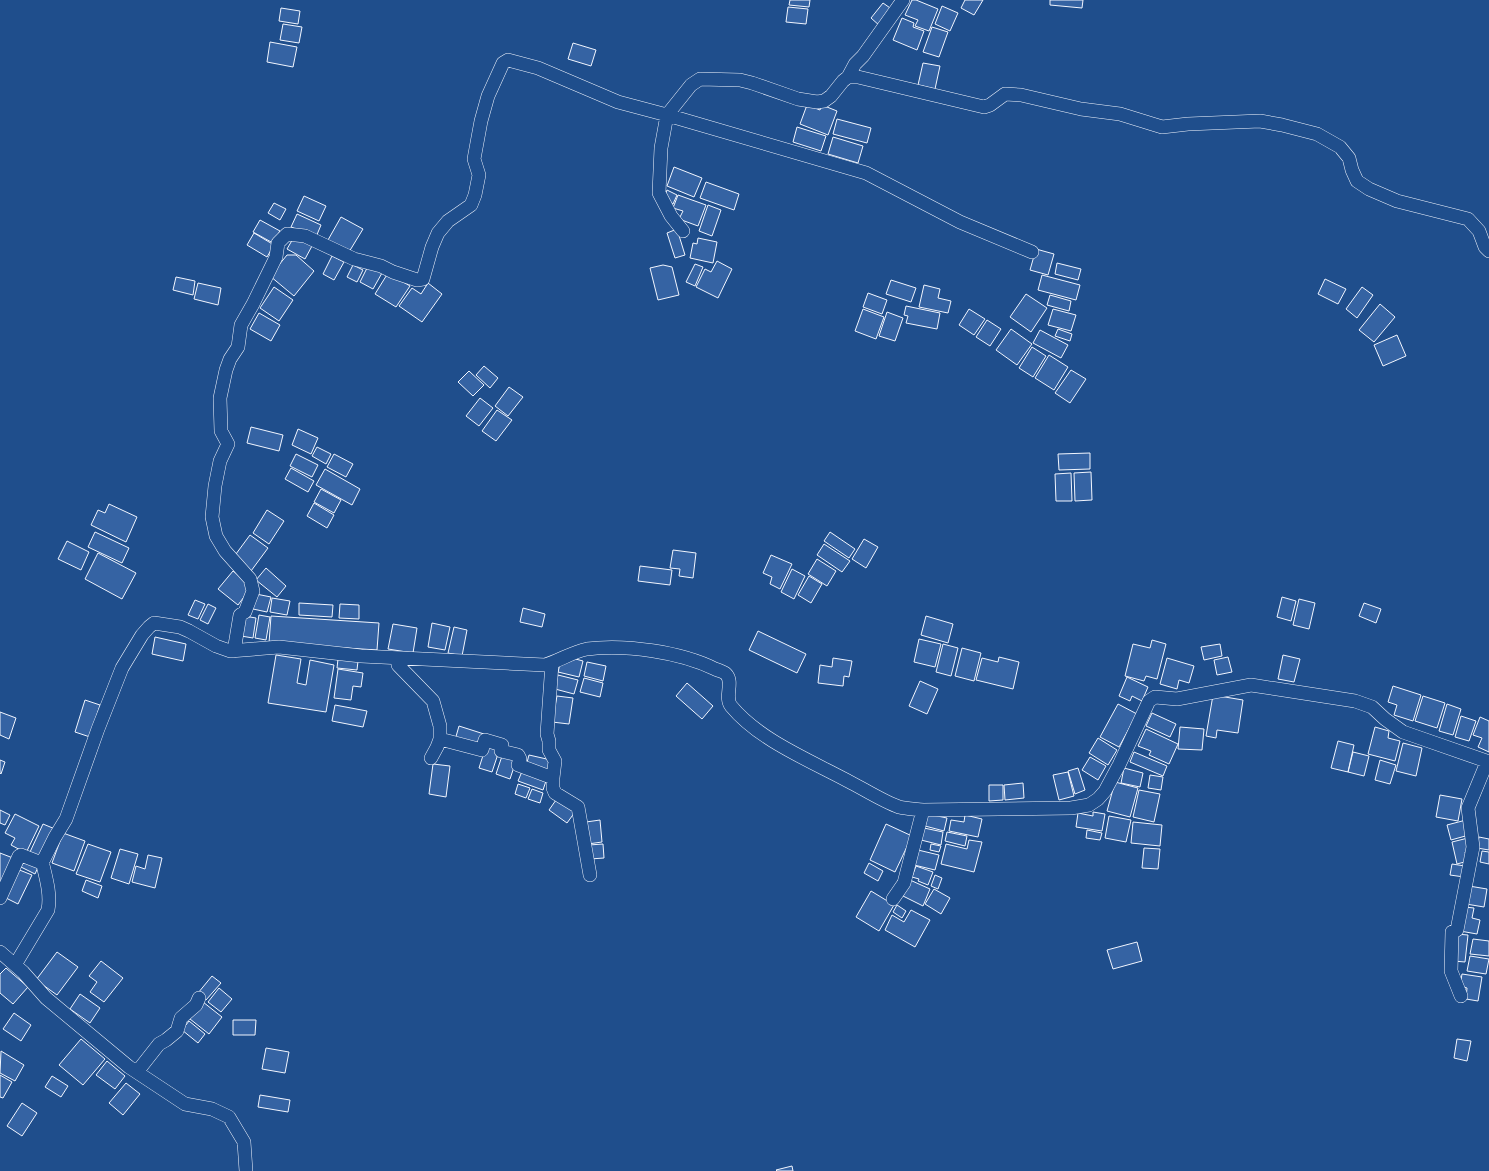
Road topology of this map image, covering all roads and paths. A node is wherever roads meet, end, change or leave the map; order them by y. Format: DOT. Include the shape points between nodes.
graph roads {
  1 [pos="903,0"];
  2 [pos="848,77"];
  3 [pos="667,114"];
  4 [pos="683,231"];
  5 [pos="1489,251"];
  6 [pos="1032,252"];
  7 [pos="234,651"];
  8 [pos="397,658"];
  9 [pos="552,663"];
  10 [pos="440,739"];
  11 [pos="431,758"];
  12 [pos="1488,762"];
  13 [pos="553,778"];
  14 [pos="923,810"];
  15 [pos="42,861"];
  16 [pos="590,875"];
  17 [pos="0,898"];
  18 [pos="894,899"];
  19 [pos="0,952"];
  20 [pos="15,965"];
  21 [pos="1461,996"];
  22 [pos="198,998"];
  23 [pos="137,1072"];
  24 [pos="246,1171"];
  1 -- 2 [label="street"];
  2 -- 3 [label="street" via="831,96 817,102 798,99 740,80 700,79 691,85"];
  2 -- 5 [label="street" via="858,76 984,107 1006,94 1021,95 1081,109 1120,114 1162,127 1260,121 1317,134 1340,147 1349,158 1357,181 1397,201 1468,219 1479,231"];
  3 -- 4 [label="street" via="661,148 659,193 671,216"];
  3 -- 6 [label="street" via="866,173 960,222"];
  3 -- 7 [label="street" via="618,102 538,68 508,60 503,63 490,91 481,122 474,159 479,175 475,195 471,205 448,221 438,232 423,279 417,280 354,259 305,236 287,234 278,243 276,257 241,325 238,347 226,370 220,398 221,431 228,444 220,461 212,517 216,536 225,551 250,579 253,591 245,612 240,615"];
  7 -- 8 [label="street" via="280,647"];
  7 -- 15 [label="street" via="226,650 180,627 154,623 149,627 122,668 66,819"];
  8 -- 9 [label="street" via="545,665"];
  8 -- 10 [label="street" via="398,665 433,701 440,726"];
  9 -- 13 [label="street" via="547,734 549,750 555,761"];
  9 -- 14 [label="street" via="564,656 587,649 628,648 679,656 708,665 726,674 730,705 751,726 780,745 898,806"];
  10 -- 11 [label="street"];
  10 -- 13 [label="street" via="482,750 485,740 502,745 501,751 518,756 518,765"];
  12 -- 14 [label="street" via="1403,732 1372,707 1355,701 1251,685 1177,699 1155,697 1149,701 1105,791 1089,805 1071,808"];
  12 -- 21 [label="street" via="1468,808 1473,847 1457,930 1452,932 1451,971"];
  13 -- 16 [label="street" via="555,793 578,807"];
  14 -- 18 [label="street" via="904,883"];
  15 -- 17 [label="street" via="19,856"];
  15 -- 20 [label="street" via="49,891 48,910"];
  19 -- 20 [label="street"];
  20 -- 23 [label="street" via="46,998"];
  22 -- 23 [label="street" via="196,1005 181,1018 177,1031 160,1044"];
  23 -- 24 [label="street" via="185,1104 212,1109 229,1117 244,1142"];
}
